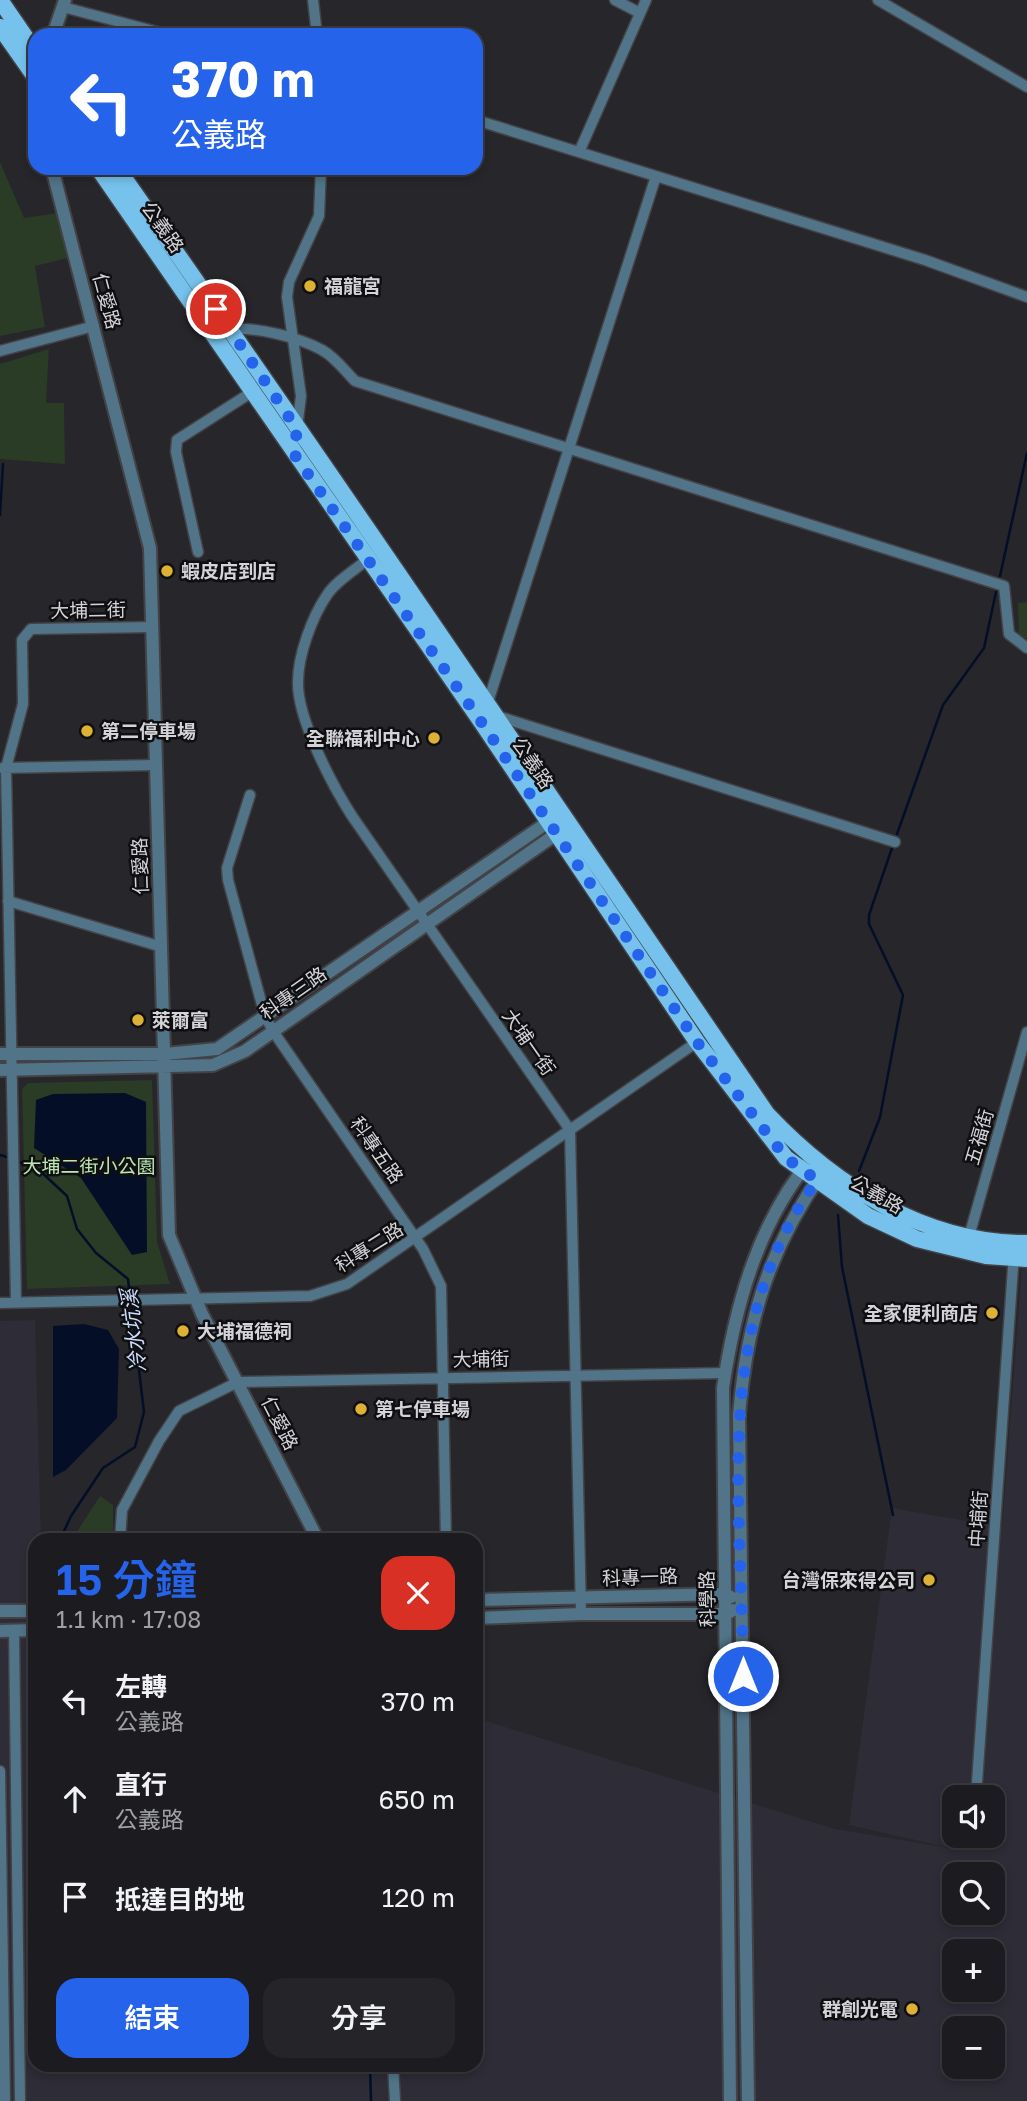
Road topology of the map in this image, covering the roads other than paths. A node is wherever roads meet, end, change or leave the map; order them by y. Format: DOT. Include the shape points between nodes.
graph roads {
  1 [pos="0,0"];
  2 [pos="313,0"];
  3 [pos="615,0"];
  4 [pos="646,0"];
  5 [pos="878,0"];
  6 [pos="64,3"];
  7 [pos="640,13"];
  8 [pos="0,27"];
  9 [pos="55,28"];
  10 [pos="147,28"];
  11 [pos="316,28"];
  12 [pos="28,41"];
  13 [pos="28,67"];
  14 [pos="1027,87"];
  15 [pos="483,122"];
  16 [pos="580,150"];
  17 [pos="54,175"];
  18 [pos="103,175"];
  19 [pos="122,175"];
  20 [pos="321,175"];
  21 [pos="656,176"];
  22 [pos="1027,297"];
  23 [pos="94,326"];
  24 [pos="230,329"];
  25 [pos="292,339"];
  26 [pos="0,351"];
  27 [pos="252,392"];
  28 [pos="297,429"];
  29 [pos="569,449"];
  30 [pos="294,454"];
  31 [pos="198,552"];
  32 [pos="368,559"];
  33 [pos="153,627"];
  34 [pos="1027,648"];
  35 [pos="489,713"];
  36 [pos="155,765"];
  37 [pos="3,768"];
  38 [pos="250,795"];
  39 [pos="558,824"];
  40 [pos="895,842"];
  41 [pos="596,895"];
  42 [pos="8,901"];
  43 [pos="623,903"];
  44 [pos="421,918"];
  45 [pos="162,947"];
  46 [pos="265,1016"];
  47 [pos="273,1031"];
  48 [pos="1027,1032"];
  49 [pos="697,1042"];
  50 [pos="6,1054"];
  51 [pos="165,1054"];
  52 [pos="167,1068"];
  53 [pos="6,1069"];
  54 [pos="570,1130"];
  55 [pos="807,1163"];
  56 [pos="821,1173"];
  57 [pos="417,1239"];
  58 [pos="967,1244"];
  59 [pos="1021,1251"];
  60 [pos="195,1297"];
  61 [pos="16,1302"];
  62 [pos="0,1303"];
  63 [pos="725,1373"];
  64 [pos="577,1376"];
  65 [pos="443,1377"];
  66 [pos="237,1382"];
  67 [pos="120,1533"];
  68 [pos="314,1533"];
  69 [pos="446,1533"];
  70 [pos="725,1594"];
  71 [pos="581,1597"];
  72 [pos="483,1600"];
  73 [pos="743,1605"];
  74 [pos="0,1611"];
  75 [pos="14,1611"];
  76 [pos="28,1611"];
  77 [pos="582,1614"];
  78 [pos="726,1614"];
  79 [pos="483,1618"];
  80 [pos="14,1630"];
  81 [pos="28,1630"];
  82 [pos="0,1631"];
  83 [pos="0,1771"];
  84 [pos="977,1785"];
  85 [pos="727,1807"];
  86 [pos="743,1807"];
  87 [pos="393,2072"];
  88 [pos="5,2101"];
  89 [pos="20,2101"];
  90 [pos="395,2101"];
  91 [pos="730,2101"];
  92 [pos="748,2101"];
  1 -- 12 [label="main road"];
  2 -- 11 [label="street"];
  3 -- 7 [label="street"];
  4 -- 7 [label="street"];
  5 -- 14 [label="street"];
  6 -- 9 [label="street"];
  6 -- 10 [label="street"];
  7 -- 16 [label="street"];
  8 -- 13 [label="main road"];
  15 -- 16 [label="street"];
  16 -- 21 [label="street"];
  17 -- 23 [label="street, 仁愛路"];
  18 -- 27 [label="main road, 公義路"];
  19 -- 24 [label="main road, 公義路"];
  20 -- 25 [label="street" via="319,216 289,282"];
  21 -- 22 [label="street" via="925,260"];
  21 -- 29 [label="street"];
  23 -- 26 [label="street"];
  23 -- 33 [label="street, 仁愛路" via="150,548"];
  24 -- 25 [label="street"];
  24 -- 28 [label="main road, 公義路"];
  25 -- 28 [label="street" via="301,396"];
  25 -- 29 [label="street" via="321,349 355,381"];
  27 -- 30 [label="main road, 公義路"];
  27 -- 31 [label="street" via="177,440"];
  28 -- 30 [label="street"];
  28 -- 35 [label="main road, 公義路"];
  29 -- 34 [label="street" via="1003,586 1009,634"];
  29 -- 35 [label="street"];
  30 -- 32 [label="main road, 公義路"];
  32 -- 35 [label="main road, 公義路"];
  32 -- 44 [label="street, 大埔一街" via="328,593 314,621 300,661 301,706 333,787"];
  33 -- 36 [label="street, 仁愛路"];
  33 -- 37 [label="street, 大埔二街" via="31,629 22,640 23,704"];
  35 -- 39 [label="main road, 公義路"];
  35 -- 40 [label="street"];
  36 -- 37 [label="street"];
  36 -- 45 [label="street, 仁愛路"];
  37 -- 42 [label="street, 大埔二街"];
  38 -- 46 [label="street, 科專五路" via="228,880"];
  39 -- 41 [label="main road, 公義路"];
  39 -- 43 [label="main road, 公義路"];
  39 -- 44 [label="street, 科專三路"];
  41 -- 43 [label="street"];
  41 -- 49 [label="main road, 公義路"];
  42 -- 45 [label="street"];
  42 -- 50 [label="street, 大埔二街"];
  43 -- 55 [label="main road, 公義路" via="768,1114"];
  44 -- 46 [label="street, 科專三路"];
  44 -- 47 [label="street, 科專三路"];
  44 -- 54 [label="street, 大埔一街"];
  45 -- 51 [label="street, 仁愛路"];
  46 -- 47 [label="street, 科專五路"];
  46 -- 51 [label="street, 科專三路" via="217,1049"];
  47 -- 52 [label="street, 科專三路" via="245,1051 213,1065"];
  47 -- 57 [label="street, 科專五路"];
  48 -- 58 [label="street, 五福街"];
  49 -- 54 [label="street, 科專二路"];
  49 -- 55 [label="main road, 公義路" via="786,1158"];
  50 -- 51 [label="street, 科專三路"];
  50 -- 53 [label="street, 大埔二街"];
  51 -- 52 [label="street, 仁愛路"];
  52 -- 53 [label="street, 科專三路"];
  52 -- 60 [label="street, 仁愛路" via="169,1235"];
  53 -- 61 [label="street, 大埔二街" via="14,1153"];
  54 -- 57 [label="street, 科專二路"];
  54 -- 64 [label="street"];
  55 -- 56 [label="main road, 公義路"];
  55 -- 63 [label="street, 科學路" via="761,1242 741,1299"];
  56 -- 58 [label="main road, 公義路" via="868,1216 917,1239"];
  56 -- 73 [label="street, 科學路" via="769,1265 749,1334 739,1415"];
  57 -- 60 [label="street, 科專二路" via="347,1284 310,1296"];
  57 -- 65 [label="street, 科專五路" via="441,1286"];
  58 -- 59 [label="main road, 公義路"];
  59 -- 84 [label="street, 中埔街"];
  60 -- 61 [label="street, 科專二路"];
  60 -- 66 [label="street, 仁愛路"];
  61 -- 62 [label="street, 科專二路"];
  63 -- 64 [label="street, 大埔街"];
  63 -- 70 [label="street, 科學路"];
  64 -- 65 [label="street, 大埔街"];
  64 -- 71 [label="street"];
  65 -- 66 [label="street, 大埔街"];
  65 -- 69 [label="street, 科專五路"];
  66 -- 67 [label="street" via="179,1410 122,1510"];
  66 -- 68 [label="street, 仁愛路"];
  70 -- 71 [label="street, 科專一路"];
  70 -- 73 [label="street"];
  70 -- 78 [label="street, 科學路"];
  71 -- 72 [label="street, 科專一路"];
  71 -- 77 [label="street"];
  73 -- 78 [label="street, 科專一路"];
  73 -- 86 [label="street, 科學路"];
  74 -- 75 [label="street"];
  75 -- 76 [label="street"];
  75 -- 80 [label="street"];
  77 -- 78 [label="street, 科專一路"];
  77 -- 79 [label="street, 科專一路"];
  78 -- 85 [label="street, 科學路"];
  80 -- 81 [label="street"];
  80 -- 82 [label="street"];
  80 -- 89 [label="street"];
  83 -- 88 [label="street"];
  85 -- 86 [label="street"];
  85 -- 91 [label="street, 科學路"];
  86 -- 92 [label="street, 科學路"];
  87 -- 90 [label="street"];
}
